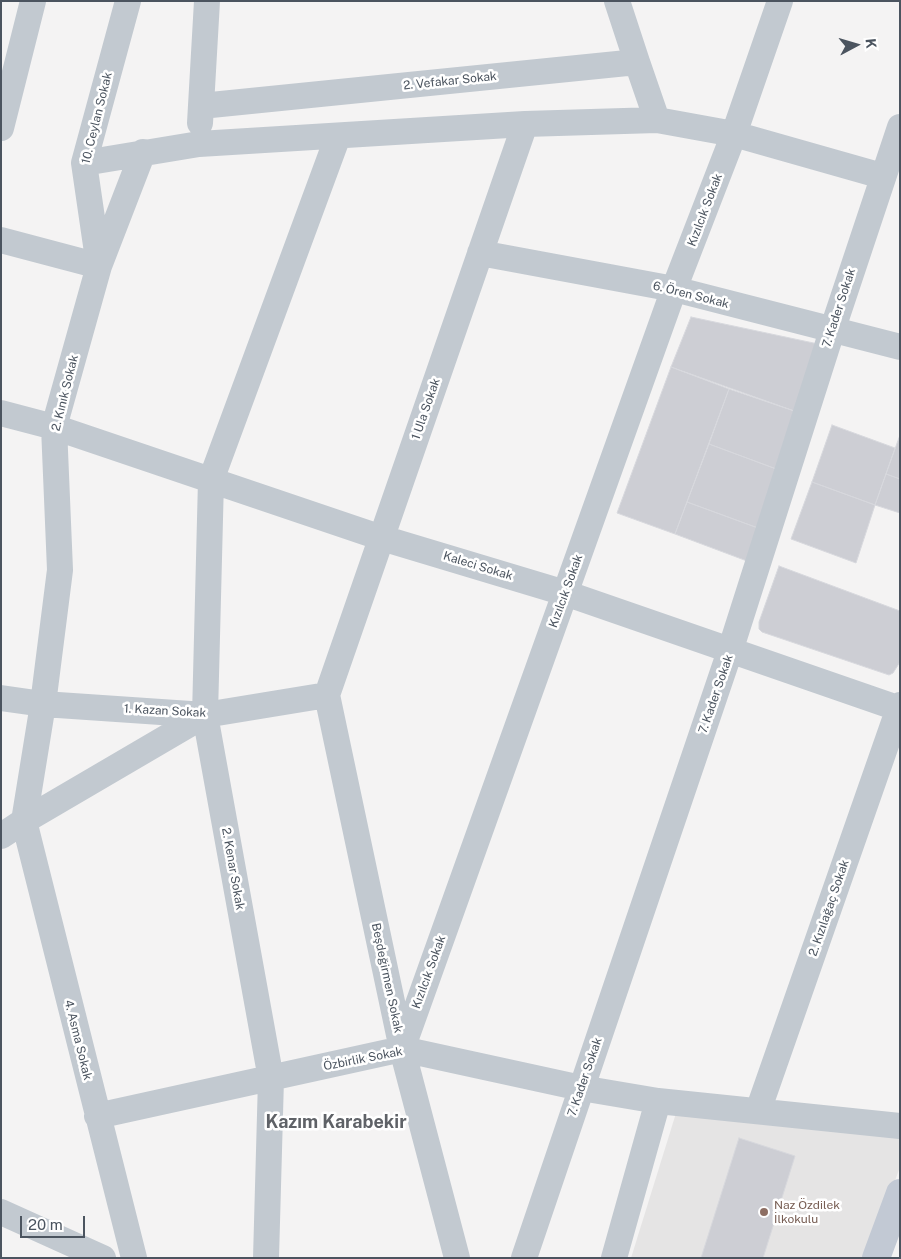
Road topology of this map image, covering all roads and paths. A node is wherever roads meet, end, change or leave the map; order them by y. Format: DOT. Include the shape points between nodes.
graph roads {
  1 [pos="33,1"];
  2 [pos="128,1"];
  3 [pos="206,1"];
  4 [pos="617,1"];
  5 [pos="780,1"];
  6 [pos="637,62"];
  7 [pos="201,106"];
  8 [pos="657,120"];
  9 [pos="525,124"];
  10 [pos="900,127"];
  11 [pos="1,128"];
  12 [pos="734,134"];
  13 [pos="338,136"];
  14 [pos="199,144"];
  15 [pos="143,152"];
  16 [pos="84,163"];
  17 [pos="882,176"];
  18 [pos="1,240"];
  19 [pos="480,253"];
  20 [pos="99,266"];
  21 [pos="674,289"];
  22 [pos="832,331"];
  23 [pos="900,347"];
  24 [pos="1,413"];
  25 [pos="54,427"];
  26 [pos="211,480"];
  27 [pos="382,538"];
  28 [pos="565,593"];
  29 [pos="730,651"];
  30 [pos="328,695"];
  31 [pos="1,698"];
  32 [pos="43,704"];
  33 [pos="899,708"];
  34 [pos="205,715"];
  35 [pos="24,821"];
  36 [pos="1,836"];
  37 [pos="402,1049"];
  38 [pos="271,1079"];
  39 [pos="581,1088"];
  40 [pos="658,1101"];
  41 [pos="758,1111"];
  42 [pos="97,1116"];
  43 [pos="900,1126"];
  44 [pos="900,1193"];
  45 [pos="1,1212"];
  46 [pos="103,1258"];
  47 [pos="134,1258"];
  48 [pos="266,1258"];
  49 [pos="457,1258"];
  50 [pos="524,1258"];
  51 [pos="614,1258"];
  52 [pos="876,1258"];
  1 -- 11 [label="street"];
  2 -- 16 [label="street, 10. Ceylan Sokak"];
  3 -- 7 [label="street"];
  4 -- 6 [label="street"];
  5 -- 12 [label="street, Kızılcık Sokak"];
  6 -- 7 [label="street, 2. Vefakar Sokak"];
  6 -- 8 [label="street"];
  7 -- 14 [label="street"];
  8 -- 9 [label="street"];
  8 -- 12 [label="street"];
  9 -- 13 [label="street"];
  9 -- 19 [label="street, 1 Ula Sokak"];
  10 -- 17 [label="street, 7. Kader Sokak"];
  12 -- 17 [label="street"];
  12 -- 21 [label="street, Kızılcık Sokak"];
  13 -- 14 [label="street"];
  13 -- 26 [label="street, 2. Kenar Sokak"];
  14 -- 15 [label="street"];
  15 -- 16 [label="street"];
  15 -- 20 [label="street, 2. Kınık Sokak"];
  16 -- 20 [label="street, 10. Ceylan Sokak"];
  17 -- 22 [label="street, 7. Kader Sokak"];
  18 -- 20 [label="street"];
  19 -- 21 [label="street, 6. Ören Sokak"];
  19 -- 27 [label="street, 1 Ula Sokak"];
  20 -- 25 [label="street, 2. Kınık Sokak"];
  21 -- 22 [label="street, 6. Ören Sokak"];
  21 -- 28 [label="street, Kızılcık Sokak"];
  22 -- 23 [label="street, 6. Ören Sokak"];
  22 -- 29 [label="street, 7. Kader Sokak"];
  24 -- 25 [label="street, Kaleci Sokak"];
  25 -- 26 [label="street, Kaleci Sokak"];
  25 -- 32 [label="street, 2. Kınık Sokak" via="60,570"];
  26 -- 27 [label="street, Kaleci Sokak"];
  26 -- 34 [label="street, 2. Kenar Sokak"];
  27 -- 28 [label="street, Kaleci Sokak"];
  27 -- 30 [label="street, 1 Ula Sokak"];
  28 -- 29 [label="street, Kaleci Sokak"];
  28 -- 37 [label="street, Kızılcık Sokak"];
  29 -- 33 [label="street, Kaleci Sokak"];
  29 -- 39 [label="street, 7. Kader Sokak"];
  30 -- 34 [label="street, 1. Kazan Sokak"];
  30 -- 37 [label="street, Beşdeğirmen Sokak"];
  31 -- 32 [label="street, 1. Kazan Sokak"];
  32 -- 34 [label="street, 1. Kazan Sokak"];
  32 -- 35 [label="street, 2. Kınık Sokak"];
  33 -- 41 [label="street, 2. Kızılağaç Sokak"];
  34 -- 35 [label="street"];
  34 -- 38 [label="street, 2. Kenar Sokak"];
  35 -- 36 [label="street"];
  35 -- 42 [label="street, 4. Asma Sokak"];
  37 -- 38 [label="street, Özbirlik Sokak"];
  37 -- 39 [label="street, Özbirlik Sokak"];
  37 -- 49 [label="street, Beşdeğirmen Sokak"];
  38 -- 42 [label="street, Özbirlik Sokak"];
  38 -- 48 [label="street, 2. Kenar Sokak"];
  39 -- 40 [label="street, Özbirlik Sokak"];
  39 -- 50 [label="street, 7. Kader Sokak"];
  40 -- 41 [label="street, Özbirlik Sokak"];
  40 -- 51 [label="street"];
  41 -- 43 [label="street, Özbirlik Sokak"];
  42 -- 47 [label="street, 4. Asma Sokak"];
  44 -- 52 [label="main road"];
  45 -- 46 [label="street"];
}
